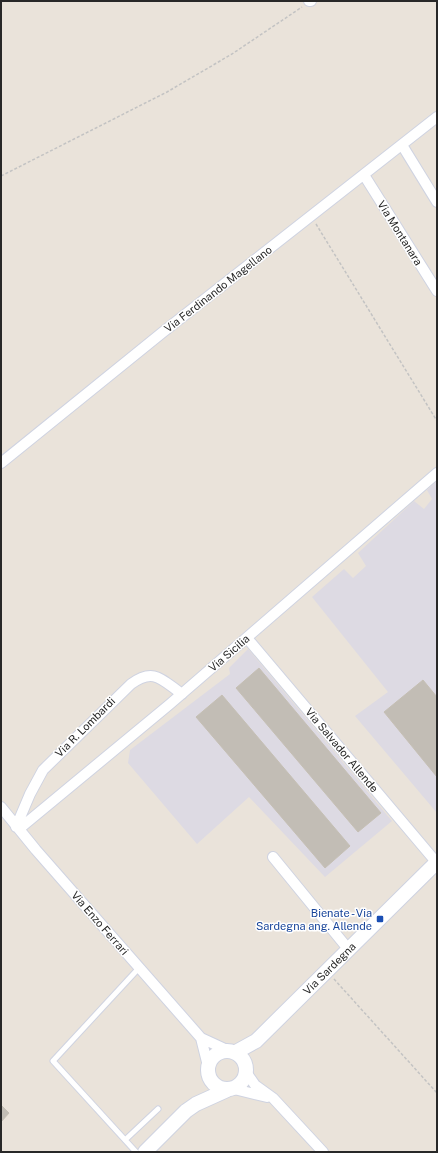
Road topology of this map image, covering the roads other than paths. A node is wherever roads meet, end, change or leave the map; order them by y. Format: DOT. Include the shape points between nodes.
graph roads {
  1 [pos="437,117"];
  2 [pos="402,145"];
  3 [pos="364,175"];
  4 [pos="437,202"];
  5 [pos="437,291"];
  6 [pos="1,463"];
  7 [pos="437,473"];
  8 [pos="247,638"];
  9 [pos="182,694"];
  10 [pos="1,807"];
  11 [pos="17,828"];
  12 [pos="273,857"];
  13 [pos="437,862"];
  14 [pos="349,950"];
  15 [pos="138,968"];
  16 [pos="201,1038"];
  17 [pos="256,1040"];
  18 [pos="232,1051"];
  19 [pos="246,1068"];
  20 [pos="208,1071"];
  21 [pos="230,1089"];
  22 [pos="273,1098"];
  23 [pos="196,1104"];
  24 [pos="158,1109"];
  25 [pos="125,1140"];
  26 [pos="136,1152"];
  27 [pos="145,1152"];
  28 [pos="323,1152"];
  1 -- 2 [label="street, Via Ferdinando Magellano"];
  2 -- 3 [label="street, Via Ferdinando Magellano"];
  2 -- 4 [label="street"];
  3 -- 5 [label="street, Via Montanara"];
  3 -- 6 [label="street, Via Ferdinando Magellano"];
  7 -- 8 [label="street, Via Sicilia"];
  8 -- 9 [label="street, Via Sicilia"];
  8 -- 13 [label="street, Via Salvador Allende"];
  9 -- 11 [label="street, Via Sicilia"];
  9 -- 11 [label="street, Via R. Lombardi" via="157,676 140,676 43,770 30,794"];
  10 -- 11 [label="street, Via Enzo Ferrari"];
  11 -- 15 [label="street, Via Enzo Ferrari"];
  12 -- 14 [label="street"];
  13 -- 14 [label="street, Via Sardegna"];
  14 -- 17 [label="street, Via Sardegna"];
  15 -- 16 [label="street, Via Enzo Ferrari"];
  15 -- 25 [label="lane" via="53,1061"];
  16 -- 18 [label="street, Via Enzo Ferrari"];
  16 -- 20 [label="street, Via Enzo Ferrari"];
  17 -- 18 [label="street, Via Sardegna"];
  17 -- 19 [label="street, Via Sardegna"];
  18 -- 19 [label="street" via="240,1055"];
  18 -- 20 [label="street" via="221,1051 213,1056"];
  19 -- 21 [label="street" via="241,1084"];
  19 -- 22 [label="street" via="255,1085"];
  20 -- 21 [label="street" via="212,1083 218,1088"];
  20 -- 23 [label="street"];
  21 -- 22 [label="street"];
  21 -- 23 [label="street"];
  22 -- 28 [label="street"];
  23 -- 27 [label="street"];
  24 -- 25 [label="lane"];
  25 -- 26 [label="lane"];
}
